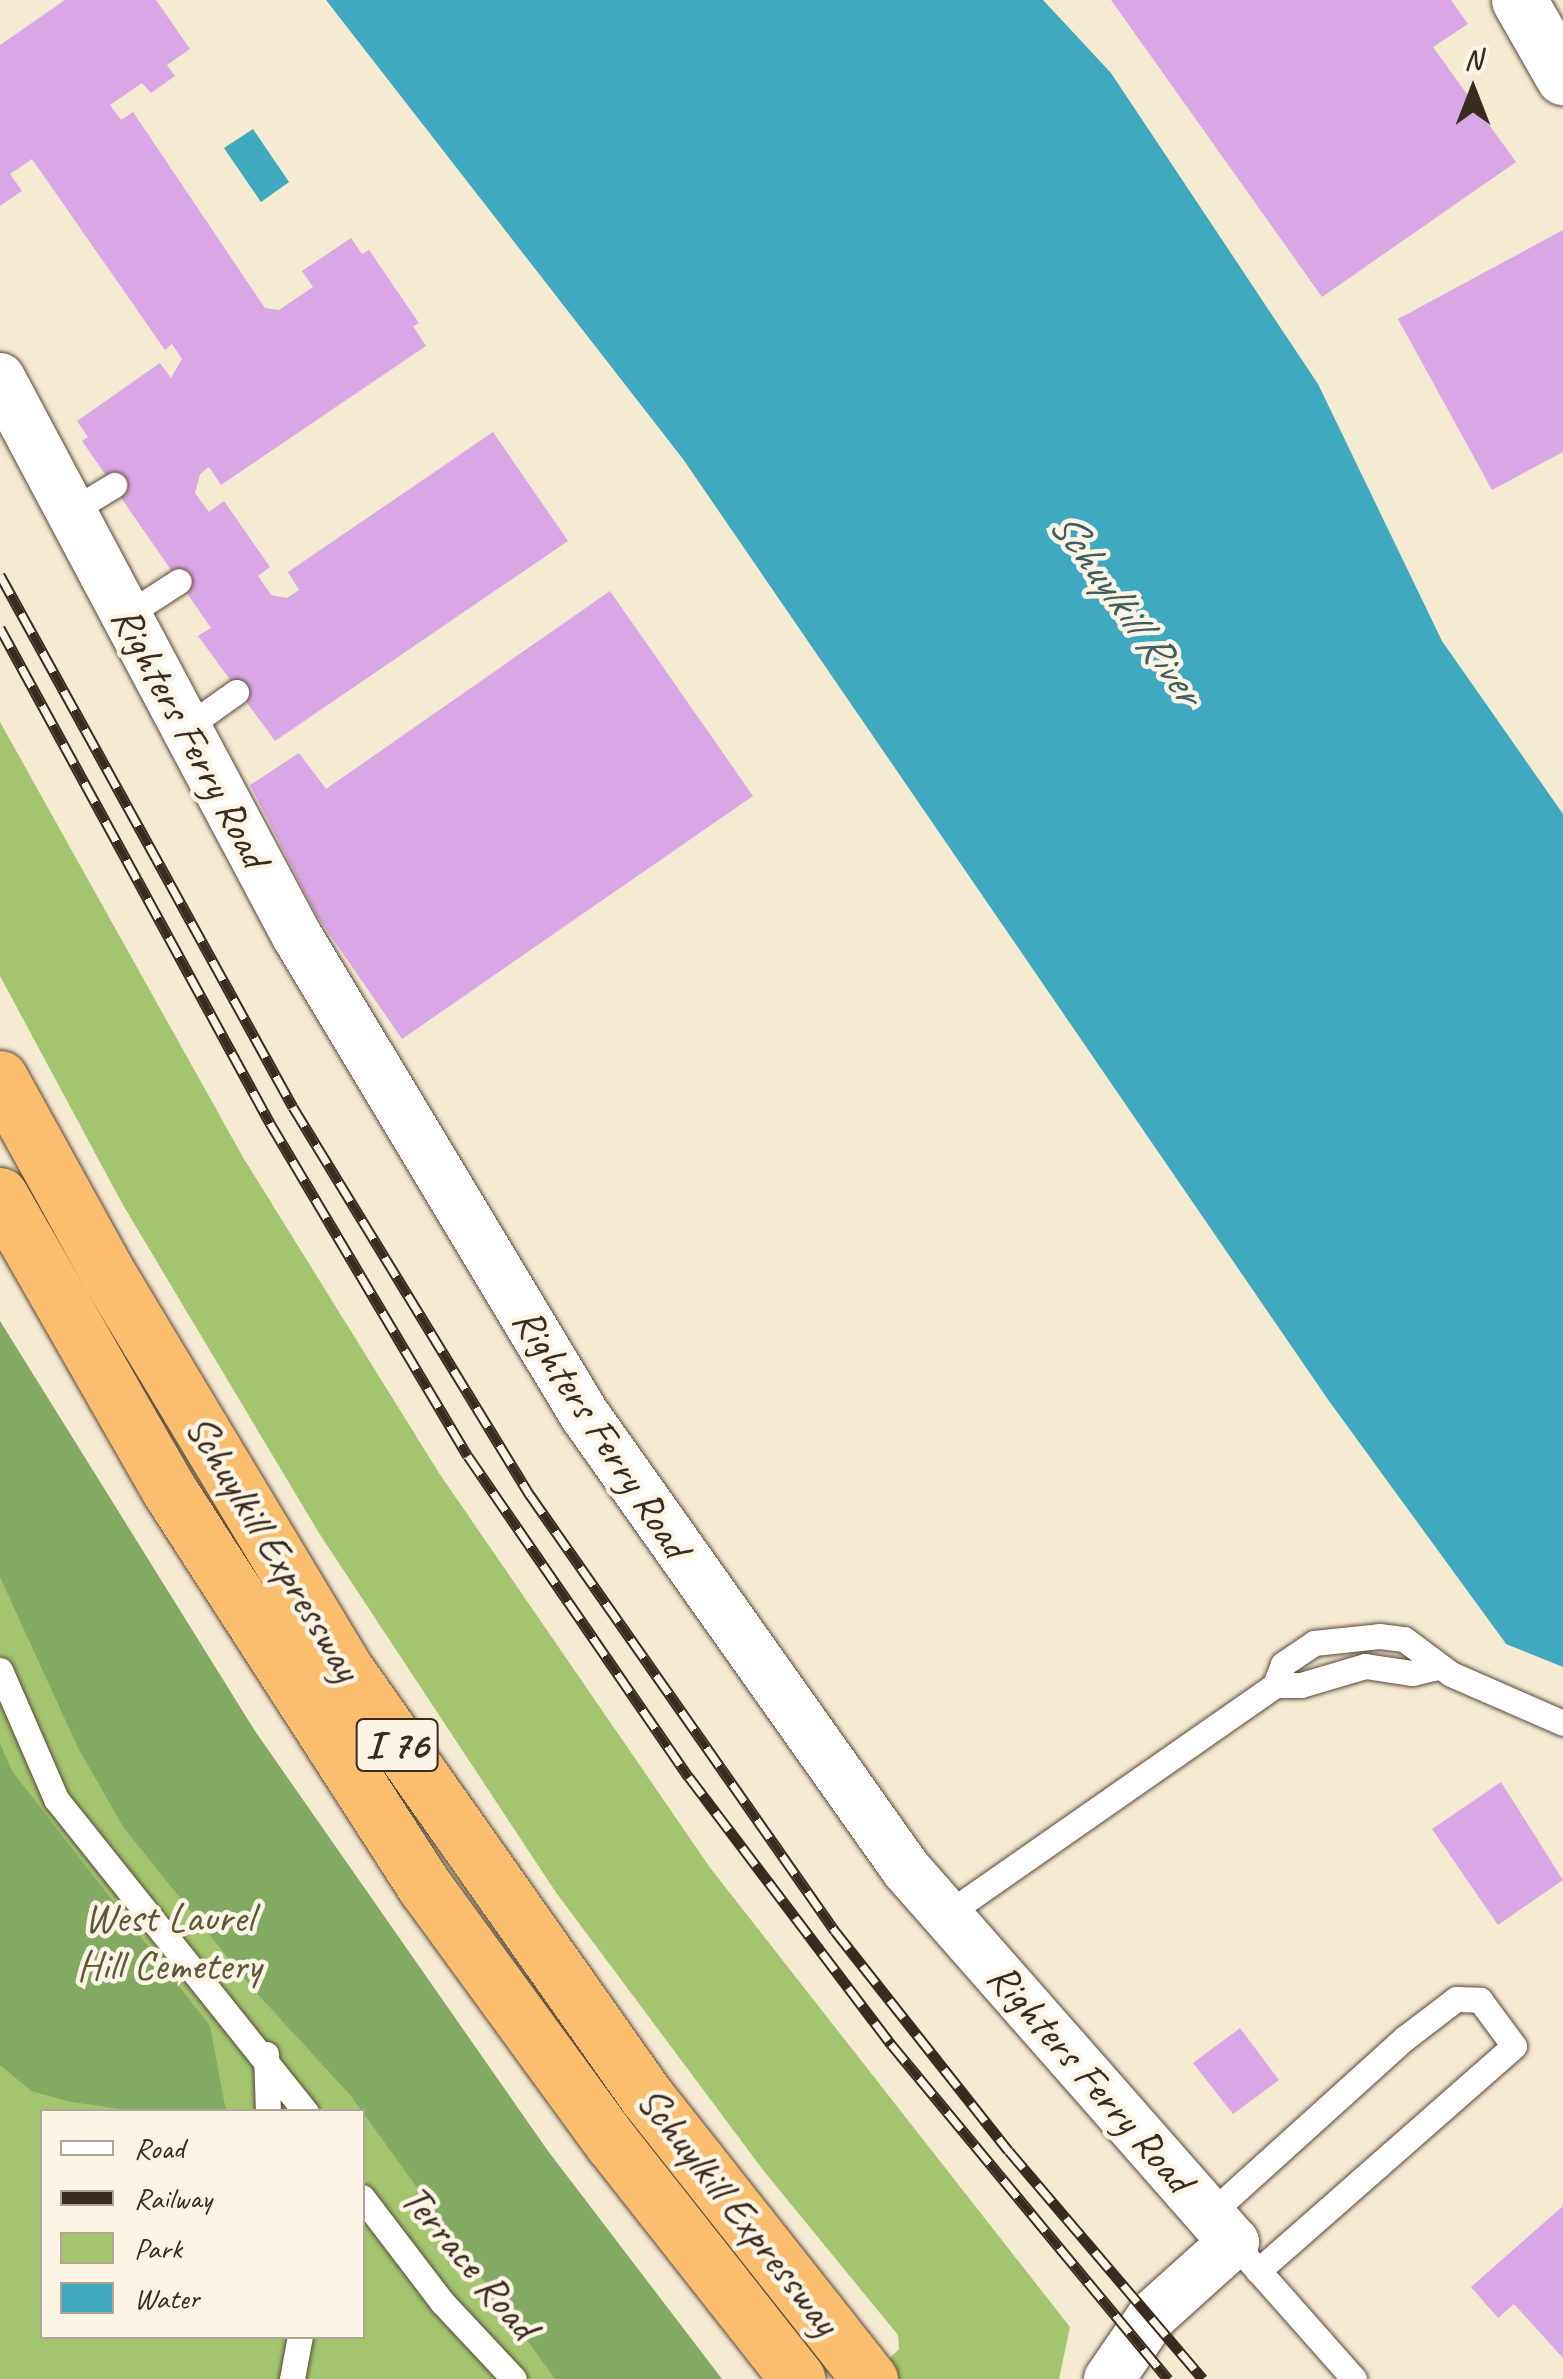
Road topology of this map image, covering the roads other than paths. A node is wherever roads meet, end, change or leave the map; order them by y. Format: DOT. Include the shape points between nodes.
graph roads {
  1 [pos="1520,0"];
  2 [pos="1563,76"];
  3 [pos="0,378"];
  4 [pos="114,485"];
  5 [pos="70,512"];
  6 [pos="179,581"];
  7 [pos="125,616"];
  8 [pos="236,692"];
  9 [pos="184,729"];
  10 [pos="0,1078"];
  11 [pos="0,1195"];
  12 [pos="0,1670"];
  13 [pos="1563,1724"];
  14 [pos="947,1914"];
  15 [pos="266,2054"];
  16 [pos="268,2109"];
  17 [pos="304,2109"];
  18 [pos="365,2200"];
  19 [pos="1234,2242"];
  20 [pos="299,2339"];
  21 [pos="866,2374"];
  22 [pos="292,2379"];
  23 [pos="514,2379"];
  24 [pos="798,2379"];
  25 [pos="1109,2379"];
  26 [pos="1354,2379"];
  1 -- 2 [label="street"];
  3 -- 5 [label="street, Righters Ferry Road"];
  4 -- 5 [label="lane"];
  5 -- 7 [label="street, Righters Ferry Road"];
  6 -- 7 [label="lane"];
  7 -- 9 [label="street, Righters Ferry Road"];
  8 -- 9 [label="lane"];
  9 -- 14 [label="street, Righters Ferry Road" via="297,936 584,1414 894,1854"];
  10 -- 21 [label="highway, Schuylkill Expressway / I 76" via="110,1277 349,1674 647,2097"];
  11 -- 24 [label="highway, Schuylkill Expressway / I 76" via="168,1490 415,1872 612,2142"];
  12 -- 15 [label="lane" via="56,1799"];
  13 -- 14 [label="lane" via="1438,1667 1412,1673 1366,1666 1301,1685 1275,1685"];
  14 -- 19 [label="street, Righters Ferry Road"];
  15 -- 16 [label="lane"];
  15 -- 17 [label="lane"];
  18 -- 23 [label="lane, Terrace Road" via="442,2302"];
  19 -- 19 [label="lane" via="1514,2046 1480,2000 1468,1995 1405,2038"];
  19 -- 25 [label="street" via="1153,2315"];
  19 -- 26 [label="lane"];
  20 -- 22 [label="lane"];
}
